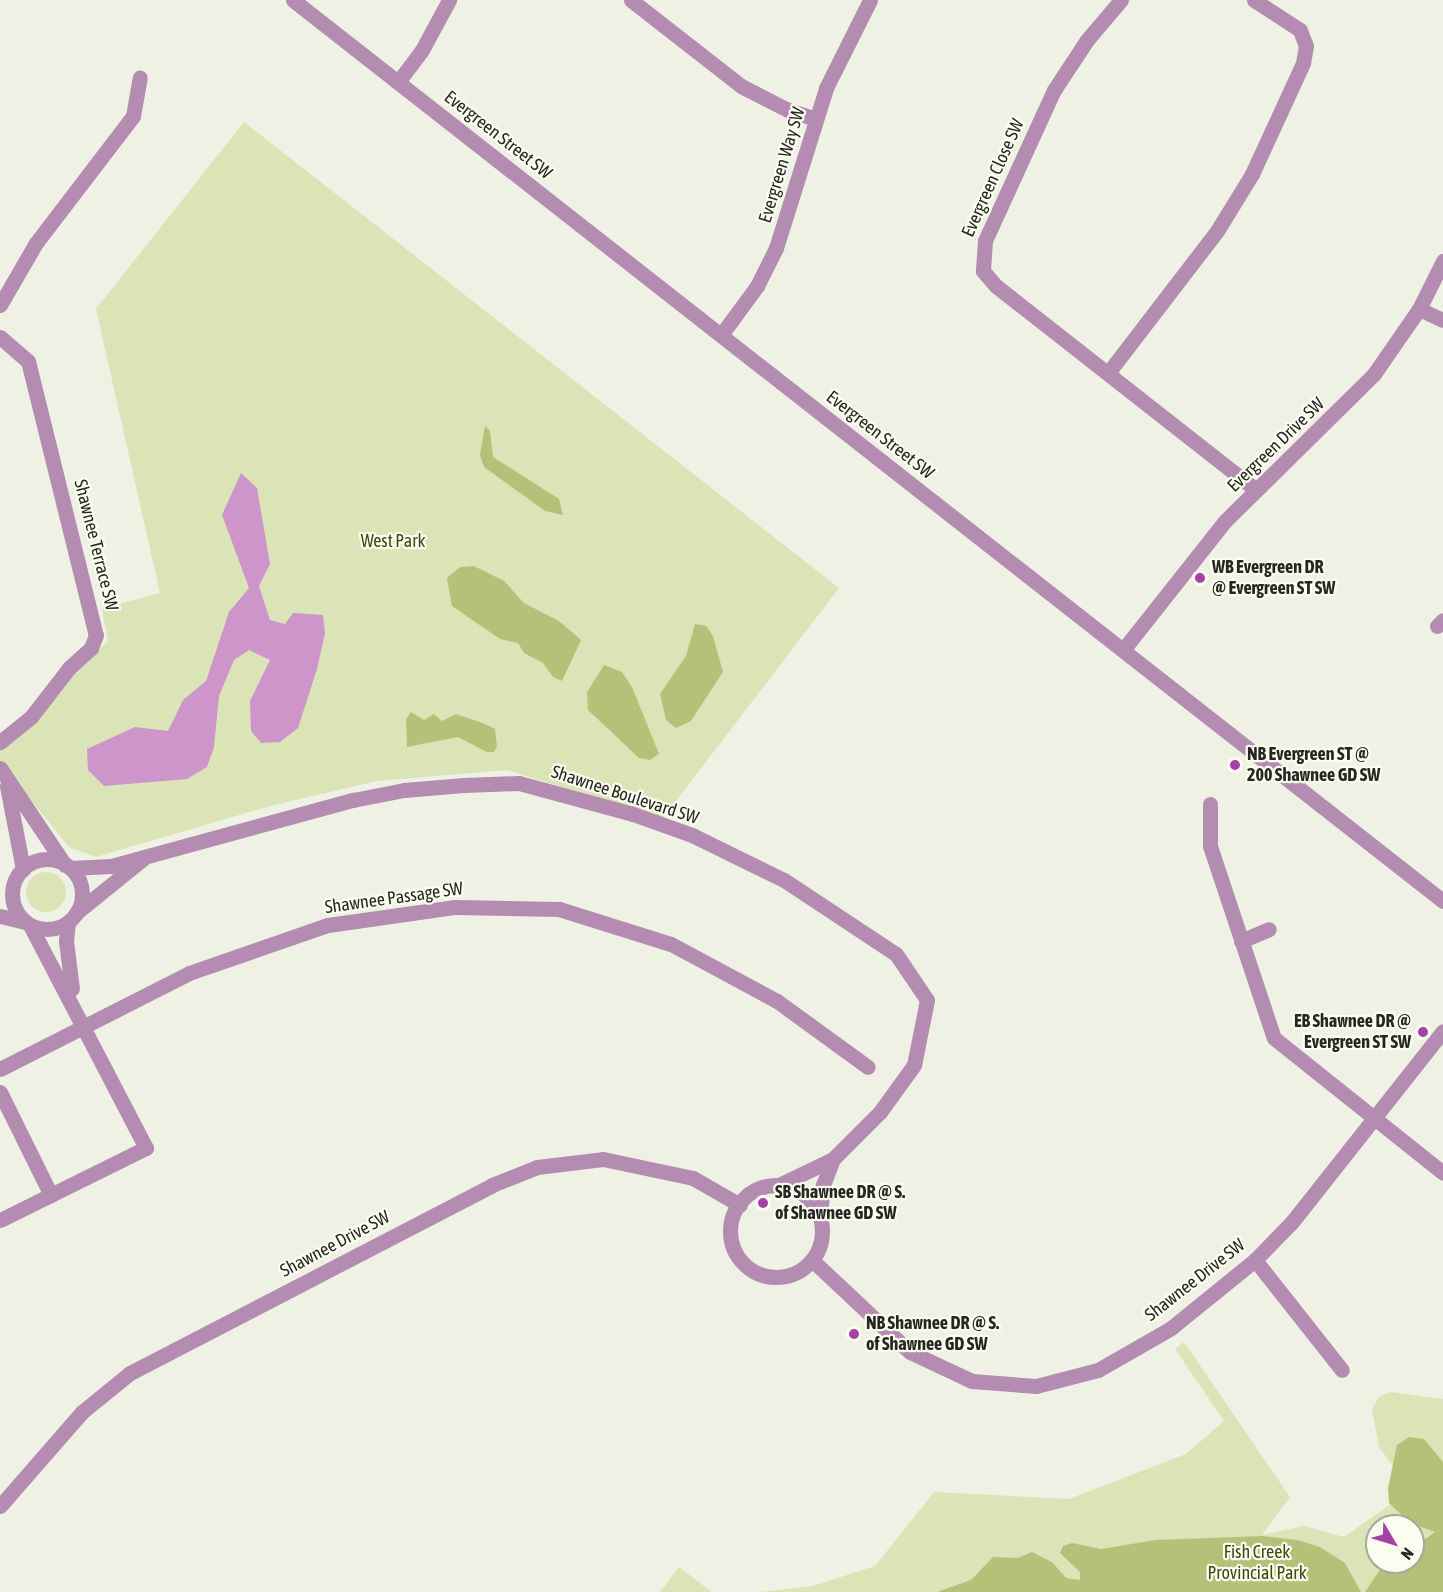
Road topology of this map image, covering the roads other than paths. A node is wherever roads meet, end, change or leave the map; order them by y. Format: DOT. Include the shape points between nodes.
graph roads {
  1 [pos="293,0"];
  2 [pos="449,0"];
  3 [pos="631,0"];
  4 [pos="870,0"];
  5 [pos="1121,0"];
  6 [pos="1254,0"];
  7 [pos="140,78"];
  8 [pos="398,82"];
  9 [pos="816,119"];
  10 [pos="1443,261"];
  11 [pos="0,305"];
  12 [pos="1419,309"];
  13 [pos="1443,320"];
  14 [pos="721,335"];
  15 [pos="0,337"];
  16 [pos="1108,373"];
  17 [pos="1256,490"];
  18 [pos="1123,650"];
  19 [pos="0,741"];
  20 [pos="2,773"];
  21 [pos="1210,804"];
  22 [pos="146,856"];
  23 [pos="68,867"];
  24 [pos="22,869"];
  25 [pos="0,885"];
  26 [pos="1443,901"];
  27 [pos="0,916"];
  28 [pos="72,917"];
  29 [pos="27,923"];
  30 [pos="1269,929"];
  31 [pos="1241,941"];
  32 [pos="77,1010"];
  33 [pos="84,1024"];
  34 [pos="1443,1031"];
  35 [pos="868,1066"];
  36 [pos="0,1070"];
  37 [pos="0,1092"];
  38 [pos="1372,1118"];
  39 [pos="833,1159"];
  40 [pos="1443,1173"];
  41 [pos="779,1185"];
  42 [pos="51,1195"];
  43 [pos="740,1205"];
  44 [pos="820,1217"];
  45 [pos="0,1220"];
  46 [pos="812,1260"];
  47 [pos="1255,1260"];
  48 [pos="1342,1370"];
  49 [pos="0,1506"];
  1 -- 8 [label="street, Evergreen Street SW"];
  2 -- 8 [label="street" via="422,50"];
  3 -- 9 [label="street" via="741,86 788,110"];
  4 -- 9 [label="street, Evergreen Way SW" via="849,36"];
  5 -- 16 [label="street, Evergreen Close SW" via="1087,40 1054,90 985,242 981,259 983,271 992,282"];
  6 -- 16 [label="street" via="1300,30 1306,46 1303,63 1252,174 1221,224"];
  7 -- 11 [label="street" via="133,116 36,243"];
  8 -- 14 [label="street, Evergreen Street SW"];
  9 -- 14 [label="street, Evergreen Way SW" via="776,248 757,286"];
  10 -- 12 [label="street, Evergreen Drive SW"];
  12 -- 13 [label="street"];
  12 -- 17 [label="street, Evergreen Drive SW" via="1353,399"];
  14 -- 18 [label="street, Evergreen Street SW"];
  15 -- 19 [label="street, Shawnee Terrace SW" via="28,361 96,635 91,648 69,668 31,717"];
  16 -- 17 [label="street, Evergreen Close SW"];
  17 -- 18 [label="street, Evergreen Drive SW" via="1190,562"];
  18 -- 26 [label="street, Evergreen Street SW"];
  20 -- 23 [label="street"];
  20 -- 24 [label="street"];
  21 -- 31 [label="street" via="1210,846"];
  22 -- 23 [label="street, Shawnee Boulevard SW" via="111,866"];
  22 -- 28 [label="street, Shawnee Boulevard SW"];
  22 -- 39 [label="street, Shawnee Boulevard SW" via="404,789 519,783 633,814 692,835 784,880 896,954 927,1000 914,1065 880,1112"];
  23 -- 24 [label="street" via="48,859"];
  23 -- 28 [label="street" via="81,890"];
  24 -- 25 [label="street"];
  24 -- 29 [label="street" via="12,897"];
  27 -- 29 [label="street"];
  28 -- 29 [label="street" via="49,929"];
  28 -- 32 [label="street" via="69,976"];
  29 -- 32 [label="street"];
  30 -- 31 [label="street"];
  31 -- 38 [label="street" via="1274,1038"];
  32 -- 33 [label="street"];
  33 -- 35 [label="street, Shawnee Passage SW" via="189,973 328,925 454,907 559,909 671,945 777,1001"];
  33 -- 36 [label="street, Shawnee Passage SW"];
  33 -- 42 [label="street" via="146,1148"];
  34 -- 38 [label="street, Shawnee Drive SW"];
  37 -- 42 [label="street"];
  38 -- 40 [label="street"];
  38 -- 47 [label="street, Shawnee Drive SW" via="1292,1222"];
  39 -- 41 [label="street"];
  39 -- 44 [label="street" via="823,1185"];
  41 -- 43 [label="street" via="758,1189 744,1197"];
  41 -- 44 [label="street" via="802,1193"];
  42 -- 45 [label="street"];
  43 -- 46 [label="street" via="730,1224 730,1239 744,1265 771,1278 786,1277"];
  43 -- 49 [label="street, Shawnee Drive SW" via="693,1178 603,1159 537,1167 492,1185 129,1373 82,1412"];
  44 -- 46 [label="street" via="823,1233"];
  46 -- 47 [label="street, Shawnee Drive SW" via="910,1352 972,1380 1035,1386 1098,1370 1153,1338"];
  47 -- 48 [label="street"];
}
